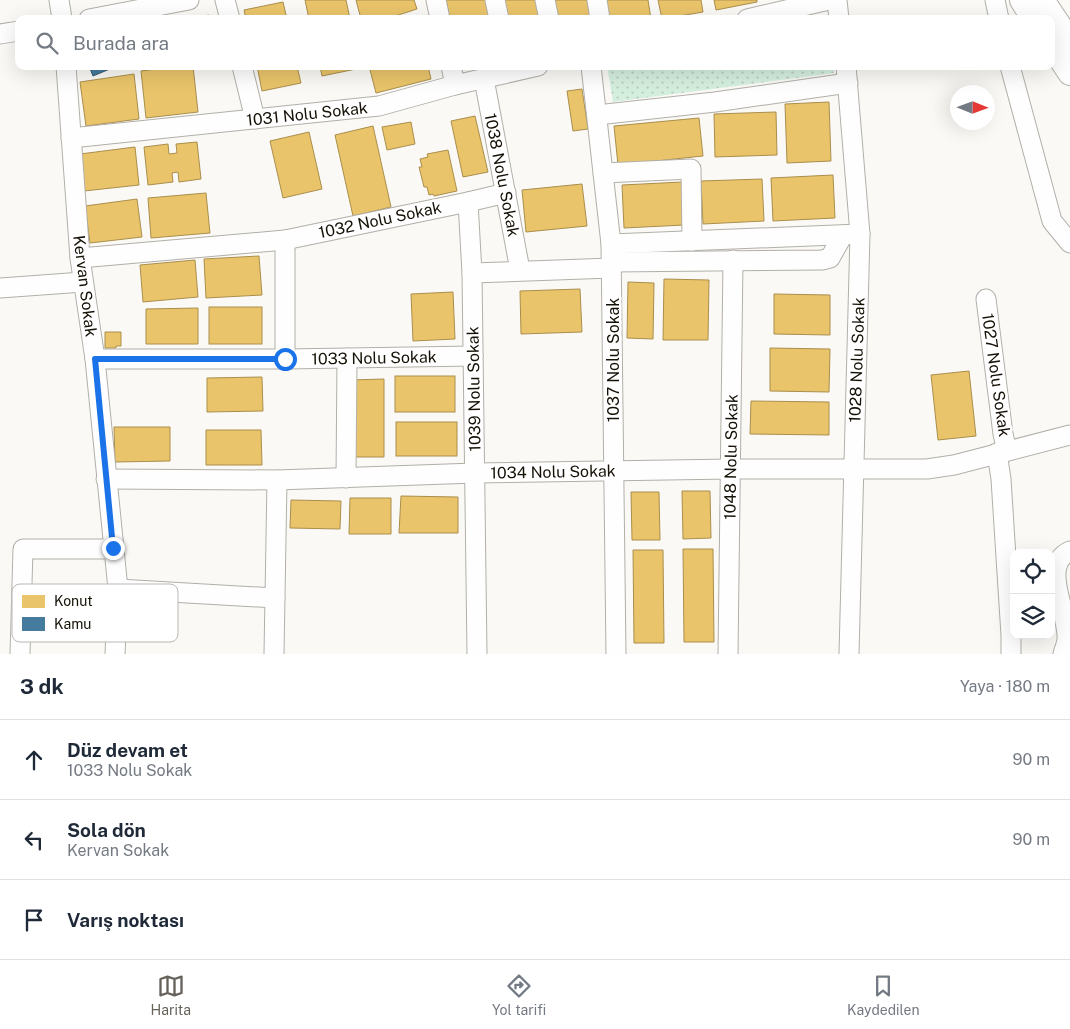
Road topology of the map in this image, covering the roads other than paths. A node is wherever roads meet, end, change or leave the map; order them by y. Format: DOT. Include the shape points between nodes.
graph roads {
  1 [pos="59,0"];
  2 [pos="189,0"];
  3 [pos="225,0"];
  4 [pos="436,0"];
  5 [pos="495,0"];
  6 [pos="546,0"];
  7 [pos="596,0"];
  8 [pos="829,0"];
  9 [pos="837,0"];
  10 [pos="996,0"];
  11 [pos="1022,0"];
  12 [pos="1042,0"];
  13 [pos="138,5"];
  14 [pos="61,15"];
  15 [pos="103,15"];
  16 [pos="229,15"];
  17 [pos="439,15"];
  18 [pos="497,15"];
  19 [pos="548,15"];
  20 [pos="599,15"];
  21 [pos="764,15"];
  22 [pos="839,15"];
  23 [pos="998,15"];
  24 [pos="1031,15"];
  25 [pos="1052,15"];
  26 [pos="1055,20"];
  27 [pos="15,32"];
  28 [pos="0,34"];
  29 [pos="1070,42"];
  30 [pos="1055,50"];
  31 [pos="66,70"];
  32 [pos="243,70"];
  33 [pos="452,70"];
  34 [pos="509,70"];
  35 [pos="591,70"];
  36 [pos="1011,70"];
  37 [pos="1070,73"];
  38 [pos="847,75"];
  39 [pos="484,79"];
  40 [pos="455,85"];
  41 [pos="597,115"];
  42 [pos="255,119"];
  43 [pos="71,138"];
  44 [pos="603,173"];
  45 [pos="506,193"];
  46 [pos="468,202"];
  47 [pos="1070,215"];
  48 [pos="1052,221"];
  49 [pos="852,235"];
  50 [pos="286,240"];
  51 [pos="692,241"];
  52 [pos="1070,243"];
  53 [pos="80,258"];
  54 [pos="612,258"];
  55 [pos="733,260"];
  56 [pos="520,270"];
  57 [pos="472,273"];
  58 [pos="83,282"];
  59 [pos="0,288"];
  60 [pos="986,300"];
  61 [pos="473,356"];
  62 [pos="347,358"];
  63 [pos="95,359"];
  64 [pos="285,359"];
  65 [pos="1070,435"];
  66 [pos="1002,452"];
  67 [pos="731,469"];
  68 [pos="854,470"];
  69 [pos="614,471"];
  70 [pos="475,473"];
  71 [pos="346,478"];
  72 [pos="106,479"];
  73 [pos="277,480"];
  74 [pos="113,548"];
  75 [pos="1070,551"];
  76 [pos="22,584"];
  77 [pos="117,584"];
  78 [pos="178,593"];
  79 [pos="275,598"];
  80 [pos="1067,643"];
  81 [pos="274,654"];
  82 [pos="477,654"];
  83 [pos="616,654"];
  84 [pos="728,654"];
  85 [pos="849,654"];
  86 [pos="1011,654"];
  1 -- 14 [label="street"];
  2 -- 13 [label="street"];
  3 -- 16 [label="street"];
  4 -- 17 [label="street"];
  5 -- 18 [label="street"];
  6 -- 19 [label="street"];
  7 -- 20 [label="street"];
  8 -- 21 [label="street"];
  9 -- 22 [label="street"];
  10 -- 23 [label="street"];
  11 -- 24 [label="main road"];
  12 -- 25 [label="main road"];
  13 -- 15 [label="street"];
  26 -- 29 [label="main road"];
  27 -- 28 [label="street"];
  30 -- 37 [label="main road"];
  31 -- 43 [label="street, Kervan Sokak"];
  32 -- 42 [label="street"];
  33 -- 40 [label="street"];
  34 -- 39 [label="street, 1031 Nolu Sokak"];
  35 -- 41 [label="street, 1037 Nolu Sokak"];
  36 -- 48 [label="street"];
  38 -- 41 [label="street" via="715,102"];
  38 -- 49 [label="street, 1028 Nolu Sokak"];
  39 -- 40 [label="street, 1031 Nolu Sokak"];
  39 -- 45 [label="street, 1038 Nolu Sokak"];
  40 -- 42 [label="street, 1031 Nolu Sokak" via="379,106"];
  41 -- 44 [label="street, 1037 Nolu Sokak"];
  42 -- 43 [label="street, 1031 Nolu Sokak"];
  43 -- 53 [label="street, Kervan Sokak"];
  44 -- 51 [label="street" via="691,169"];
  44 -- 54 [label="street, 1037 Nolu Sokak"];
  45 -- 46 [label="street, 1032 Nolu Sokak"];
  45 -- 56 [label="street, 1038 Nolu Sokak"];
  46 -- 50 [label="street, 1032 Nolu Sokak"];
  46 -- 57 [label="street"];
  47 -- 48 [label="street"];
  48 -- 52 [label="street"];
  49 -- 51 [label="street"];
  49 -- 55 [label="street" via="830,258 822,260"];
  49 -- 68 [label="street, 1028 Nolu Sokak"];
  50 -- 53 [label="street, 1032 Nolu Sokak"];
  50 -- 64 [label="street"];
  51 -- 54 [label="street"];
  53 -- 58 [label="street, Kervan Sokak"];
  54 -- 55 [label="street"];
  54 -- 56 [label="street"];
  54 -- 69 [label="street, 1037 Nolu Sokak"];
  55 -- 67 [label="street, 1048 Nolu Sokak"];
  56 -- 57 [label="street"];
  57 -- 61 [label="street, 1039 Nolu Sokak"];
  58 -- 59 [label="street"];
  58 -- 63 [label="street, Kervan Sokak"];
  60 -- 66 [label="street, 1027 Nolu Sokak" via="1003,434"];
  61 -- 62 [label="street, 1033 Nolu Sokak"];
  61 -- 70 [label="street, 1039 Nolu Sokak"];
  62 -- 64 [label="street, 1033 Nolu Sokak"];
  62 -- 71 [label="street"];
  63 -- 64 [label="street, 1033 Nolu Sokak"];
  63 -- 72 [label="street, Kervan Sokak"];
  65 -- 66 [label="street, 1034 Nolu Sokak"];
  66 -- 68 [label="street, 1034 Nolu Sokak" via="927,469"];
  66 -- 86 [label="street, 1027 Nolu Sokak"];
  67 -- 68 [label="street, 1034 Nolu Sokak"];
  67 -- 69 [label="street, 1034 Nolu Sokak"];
  67 -- 84 [label="street, 1048 Nolu Sokak"];
  68 -- 85 [label="street, 1028 Nolu Sokak"];
  69 -- 70 [label="street, 1034 Nolu Sokak"];
  69 -- 83 [label="street, 1037 Nolu Sokak"];
  70 -- 71 [label="street, 1034 Nolu Sokak"];
  70 -- 82 [label="street, 1039 Nolu Sokak"];
  71 -- 73 [label="street, 1034 Nolu Sokak"];
  72 -- 73 [label="street, 1034 Nolu Sokak"];
  72 -- 74 [label="street, Kervan Sokak"];
  73 -- 79 [label="street"];
  74 -- 76 [label="street" via="23,549"];
  74 -- 77 [label="street, Kervan Sokak"];
  75 -- 80 [label="street" via="1057,562 1056,575"];
  78 -- 79 [label="street"];
  79 -- 81 [label="street"];
}
